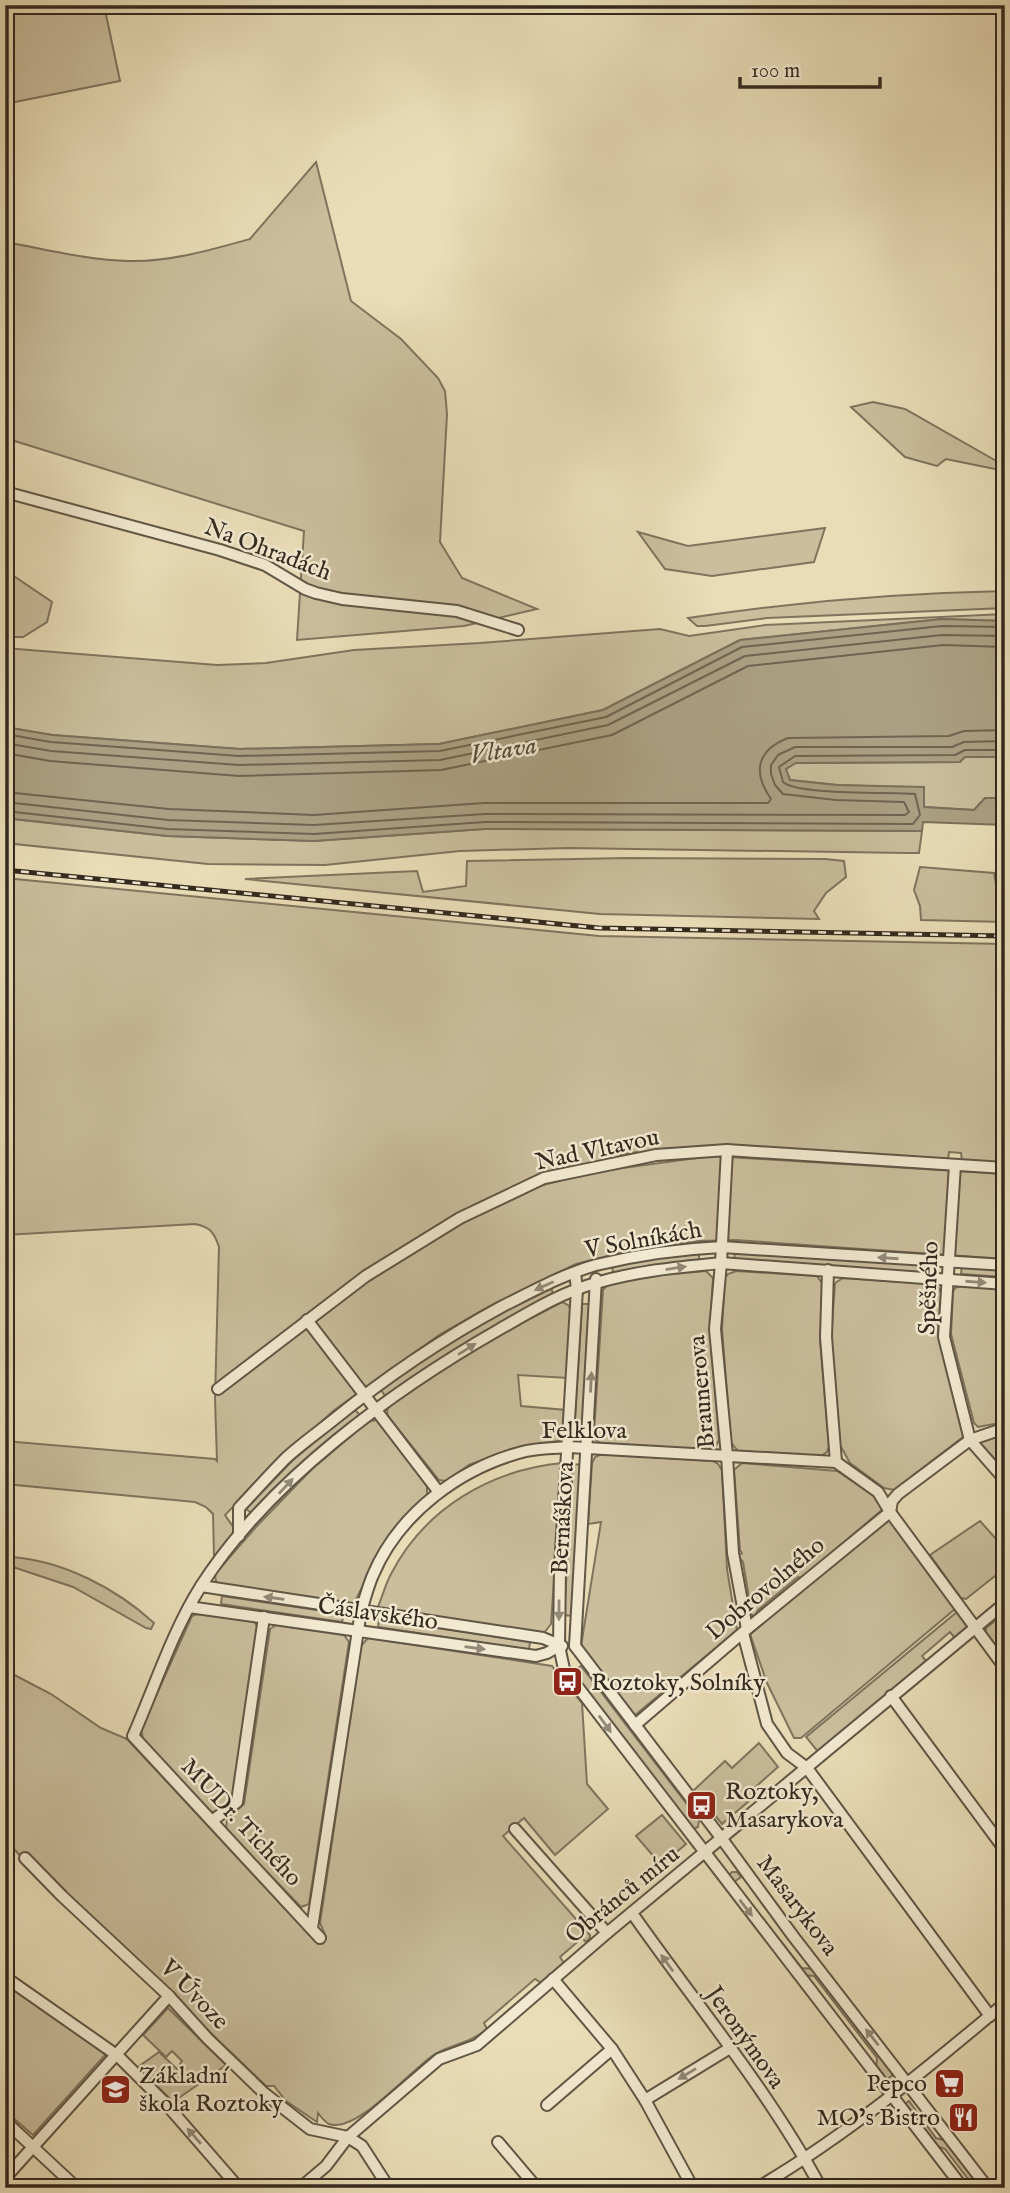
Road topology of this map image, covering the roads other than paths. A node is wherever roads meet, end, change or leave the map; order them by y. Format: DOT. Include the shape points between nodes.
graph roads {
  1 [pos="5,492"];
  2 [pos="518,630"];
  3 [pos="727,1150"];
  4 [pos="955,1165"];
  5 [pos="1005,1168"];
  6 [pos="722,1247"];
  7 [pos="949,1262"];
  8 [pos="721,1263"];
  9 [pos="1005,1265"];
  10 [pos="594,1266"];
  11 [pos="828,1270"];
  12 [pos="575,1273"];
  13 [pos="948,1280"];
  14 [pos="597,1282"];
  15 [pos="1005,1284"];
  16 [pos="578,1289"];
  17 [pos="307,1320"];
  18 [pos="218,1389"];
  19 [pos="364,1395"];
  20 [pos="377,1410"];
  21 [pos="1005,1428"];
  22 [pos="970,1440"];
  23 [pos="569,1447"];
  24 [pos="587,1448"];
  25 [pos="727,1456"];
  26 [pos="836,1462"];
  27 [pos="1005,1480"];
  28 [pos="438,1491"];
  29 [pos="890,1512"];
  30 [pos="239,1536"];
  31 [pos="201,1586"];
  32 [pos="1005,1603"];
  33 [pos="189,1607"];
  34 [pos="361,1611"];
  35 [pos="264,1617"];
  36 [pos="975,1628"];
  37 [pos="745,1631"];
  38 [pos="357,1632"];
  39 [pos="559,1646"];
  40 [pos="575,1646"];
  41 [pos="1005,1668"];
  42 [pos="891,1696"];
  43 [pos="635,1725"];
  44 [pos="133,1736"];
  45 [pos="807,1768"];
  46 [pos="212,1821"];
  47 [pos="515,1829"];
  48 [pos="722,1839"];
  49 [pos="1005,1850"];
  50 [pos="705,1854"];
  51 [pos="25,1858"];
  52 [pos="632,1913"];
  53 [pos="312,1928"];
  54 [pos="607,1933"];
  55 [pos="320,1938"];
  56 [pos="5,1977"];
  57 [pos="553,1979"];
  58 [pos="169,1996"];
  59 [pos="1005,2003"];
  60 [pos="990,2016"];
  61 [pos="730,2048"];
  62 [pos="612,2049"];
  63 [pos="114,2054"];
  64 [pos="909,2084"];
  65 [pos="893,2096"];
  66 [pos="645,2100"];
  67 [pos="547,2105"];
  68 [pos="5,2121"];
  69 [pos="348,2137"];
  70 [pos="498,2142"];
  71 [pos="34,2147"];
  72 [pos="806,2159"];
  73 [pos="5,2178"];
  74 [pos="77,2188"];
  75 [pos="239,2188"];
  76 [pos="300,2188"];
  77 [pos="389,2188"];
  78 [pos="537,2188"];
  79 [pos="693,2188"];
  80 [pos="757,2188"];
  81 [pos="821,2188"];
  82 [pos="963,2188"];
  83 [pos="988,2188"];
  1 -- 2 [label="street, Na Ohradách" via="230,553 265,565 316,593 457,611"];
  3 -- 4 [label="street, Nad Vltavou"];
  3 -- 6 [label="street, Braunerova"];
  3 -- 17 [label="street, Nad Vltavou" via="656,1155 544,1178 460,1218 366,1276"];
  4 -- 5 [label="street, Nad Vltavou"];
  4 -- 7 [label="street, Spěšného"];
  7 -- 6 [label="street, V Solníkách, one-way"];
  6 -- 8 [label="street, Braunerova"];
  6 -- 10 [label="street, V Solníkách" via="682,1249"];
  7 -- 9 [label="street, V Solníkách"];
  7 -- 13 [label="street, Spěšného"];
  8 -- 11 [label="street, V Solníkách"];
  14 -- 8 [label="street, V Solníkách, one-way"];
  8 -- 25 [label="street, Braunerova" via="715,1329"];
  10 -- 12 [label="street, V Solníkách"];
  10 -- 14 [label="street, Bernáškova"];
  11 -- 13 [label="street, V Solníkách"];
  11 -- 26 [label="street" via="826,1337"];
  12 -- 16 [label="street, Bernáškova"];
  12 -- 19 [label="street, V Solníkách, one-way" via="470,1324"];
  13 -- 15 [label="street, V Solníkách, one-way"];
  13 -- 22 [label="street, Spěšného" via="944,1337"];
  14 -- 16 [label="street, V Solníkách"];
  24 -- 14 [label="street, Bernáškova, one-way"];
  20 -- 16 [label="street, V Solníkách, one-way" via="480,1340"];
  16 -- 23 [label="street, Bernáškova"];
  17 -- 18 [label="street, Nad Vltavou"];
  17 -- 19 [label="street"];
  19 -- 20 [label="street"];
  19 -- 30 [label="street, V Solníkách" via="287,1457 239,1508"];
  20 -- 28 [label="street"];
  30 -- 20 [label="street, V Solníkách, one-way" via="300,1471"];
  21 -- 22 [label="street, Dobrovolného"];
  22 -- 27 [label="street, Spěšného"];
  22 -- 29 [label="street, Dobrovolného" via="898,1494"];
  23 -- 24 [label="street, Felklova"];
  23 -- 28 [label="street, Felklova" via="528,1451 492,1462"];
  23 -- 39 [label="street, Bernáškova, one-way"];
  24 -- 25 [label="street, Felklova"];
  24 -- 40 [label="street, Bernáškova"];
  25 -- 26 [label="street, Felklova"];
  25 -- 37 [label="street, Braunerova" via="733,1553"];
  26 -- 29 [label="street" via="878,1492"];
  28 -- 34 [label="street, Felklova" via="397,1534 373,1574"];
  29 -- 36 [label="street"];
  29 -- 37 [label="street, Dobrovolného"];
  30 -- 31 [label="street, V Solníkách"];
  31 -- 33 [label="street, V Solníkách"];
  34 -- 31 [label="street, Čáslavského, one-way"];
  32 -- 36 [label="street, Obránců míru"];
  33 -- 35 [label="street, Čáslavského"];
  33 -- 44 [label="street, V Solníkách"];
  34 -- 38 [label="street, Felklova"];
  34 -- 39 [label="street, Čáslavského" via="543,1638"];
  35 -- 38 [label="street, Čáslavského"];
  35 -- 46 [label="street" via="237,1802"];
  36 -- 41 [label="street"];
  36 -- 42 [label="street, Obránců míru"];
  37 -- 43 [label="street, Dobrovolného"];
  37 -- 45 [label="street, Braunerova" via="767,1724 787,1753"];
  38 -- 39 [label="street, Čáslavského, one-way" via="536,1656"];
  38 -- 53 [label="street, Felklova"];
  39 -- 40 [label="street, Čáslavského"];
  39 -- 50 [label="street, Masarykova, one-way" via="564,1669"];
  40 -- 43 [label="street, Masarykova"];
  42 -- 45 [label="street, Obránců míru"];
  42 -- 49 [label="street"];
  43 -- 48 [label="street, Masarykova"];
  44 -- 46 [label="street, MUDr. Tichého"];
  45 -- 48 [label="street, Obránců míru"];
  45 -- 60 [label="street, Braunerova"];
  46 -- 53 [label="street, MUDr. Tichého"];
  47 -- 54 [label="street"];
  48 -- 50 [label="street, Obránců míru"];
  64 -- 48 [label="street, Masarykova, one-way"];
  50 -- 52 [label="street, Obránců míru"];
  50 -- 65 [label="street, Masarykova, one-way"];
  51 -- 58 [label="street, V Úvoze"];
  52 -- 54 [label="street, Obránců míru"];
  61 -- 52 [label="street, Jeronýmova, one-way"];
  53 -- 55 [label="street, MUDr. Tichého"];
  54 -- 57 [label="street, Obránců míru"];
  56 -- 63 [label="street"];
  57 -- 62 [label="street"];
  57 -- 69 [label="street, Obránců míru" via="477,2045 439,2059"];
  58 -- 63 [label="street"];
  58 -- 69 [label="street, V Úvoze" via="264,2093 310,2129"];
  59 -- 60 [label="street"];
  60 -- 64 [label="street"];
  61 -- 66 [label="street, one-way"];
  61 -- 72 [label="street, Jeronýmova"];
  62 -- 66 [label="street"];
  62 -- 67 [label="street"];
  63 -- 71 [label="street"];
  75 -- 63 [label="street, one-way" via="166,2104"];
  64 -- 65 [label="street"];
  64 -- 83 [label="street, Masarykova"];
  65 -- 72 [label="street"];
  65 -- 82 [label="street, Masarykova"];
  66 -- 79 [label="street"];
  68 -- 71 [label="street"];
  69 -- 76 [label="street, Obránců míru" via="326,2166"];
  69 -- 77 [label="street" via="362,2146"];
  70 -- 78 [label="street"];
  71 -- 73 [label="street"];
  71 -- 74 [label="street"];
  72 -- 80 [label="street"];
  72 -- 81 [label="street, Jeronýmova"];
}
